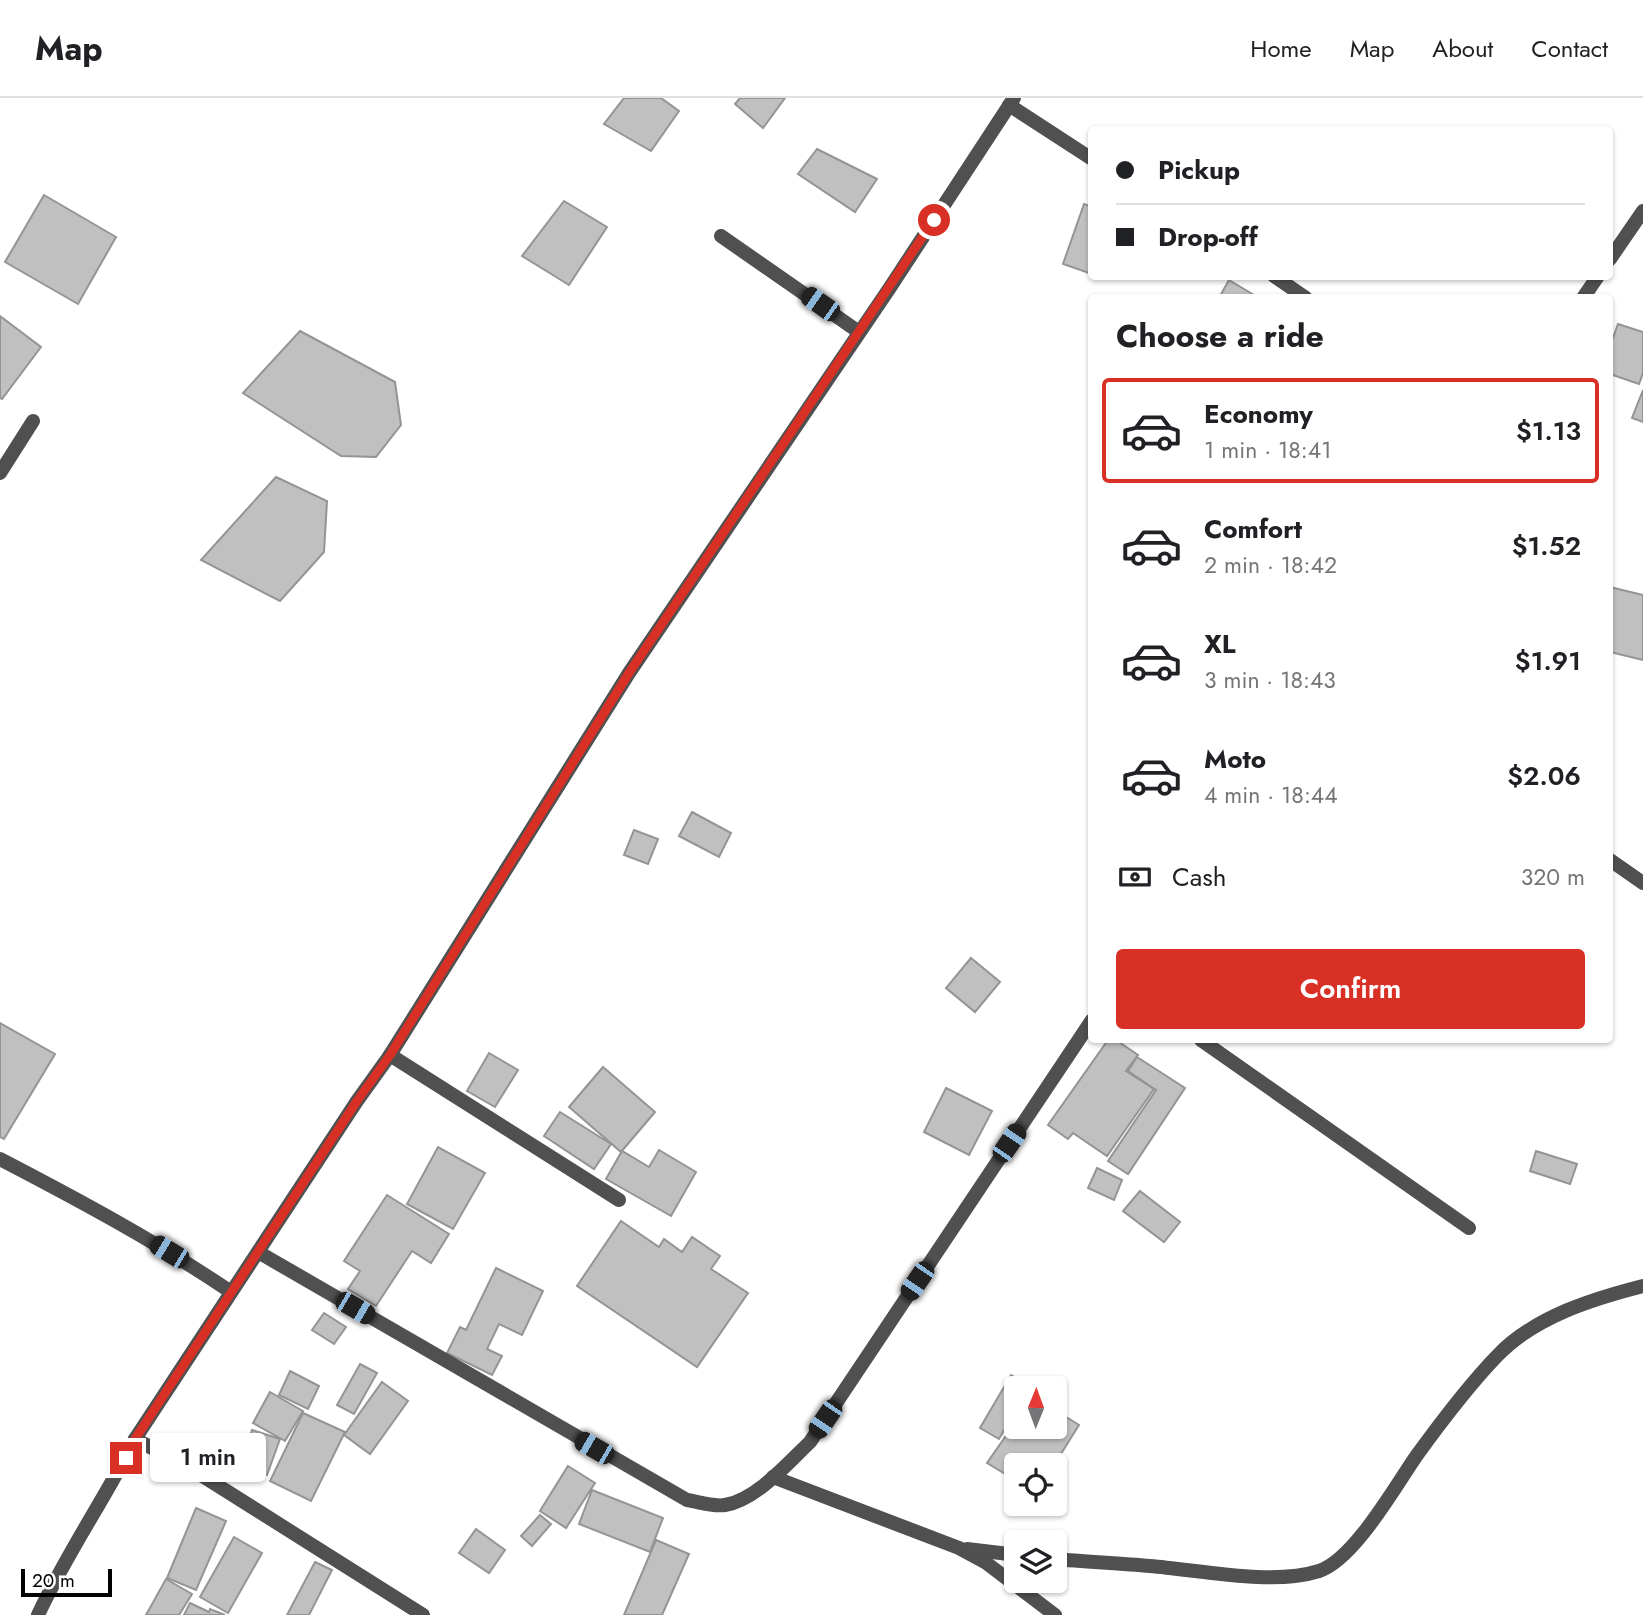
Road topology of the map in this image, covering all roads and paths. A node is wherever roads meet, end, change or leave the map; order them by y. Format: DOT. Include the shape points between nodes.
graph roads {
  1 [pos="1011,102"];
  2 [pos="1088,156"];
  3 [pos="1643,211"];
  4 [pos="721,236"];
  5 [pos="1613,255"];
  6 [pos="1280,280"];
  7 [pos="1301,294"];
  8 [pos="859,332"];
  9 [pos="33,421"];
  10 [pos="0,473"];
  11 [pos="1613,862"];
  12 [pos="1643,883"];
  13 [pos="1088,1026"];
  14 [pos="1205,1043"];
  15 [pos="390,1055"];
  16 [pos="0,1159"];
  17 [pos="619,1200"];
  18 [pos="1469,1228"];
  19 [pos="258,1252"];
  20 [pos="1643,1286"];
  21 [pos="230,1292"];
  22 [pos="135,1439"];
  23 [pos="773,1477"];
  24 [pos="959,1548"];
  25 [pos="1004,1553"];
  26 [pos="1067,1560"];
  27 [pos="38,1615"];
  28 [pos="423,1615"];
  29 [pos="1055,1615"];
  1 -- 2 [label="street"];
  1 -- 8 [label="street"];
  3 -- 5 [label="street"];
  4 -- 8 [label="street"];
  6 -- 7 [label="street"];
  8 -- 15 [label="street" via="629,673"];
  9 -- 10 [label="street"];
  11 -- 12 [label="street"];
  13 -- 23 [label="street" via="810,1442"];
  14 -- 18 [label="street"];
  15 -- 17 [label="street"];
  15 -- 19 [label="street"];
  16 -- 21 [label="street" via="129,1228"];
  19 -- 21 [label="street"];
  19 -- 23 [label="street" via="687,1500 725,1505"];
  20 -- 26 [label="street" via="1577,1306 1526,1331 1497,1355 1418,1454 1378,1514 1327,1568 1307,1574 1244,1575"];
  21 -- 22 [label="street"];
  22 -- 27 [label="street"];
  22 -- 28 [label="street" via="190,1468"];
  23 -- 24 [label="street"];
  24 -- 25 [label="street"];
  24 -- 29 [label="street"];
}
